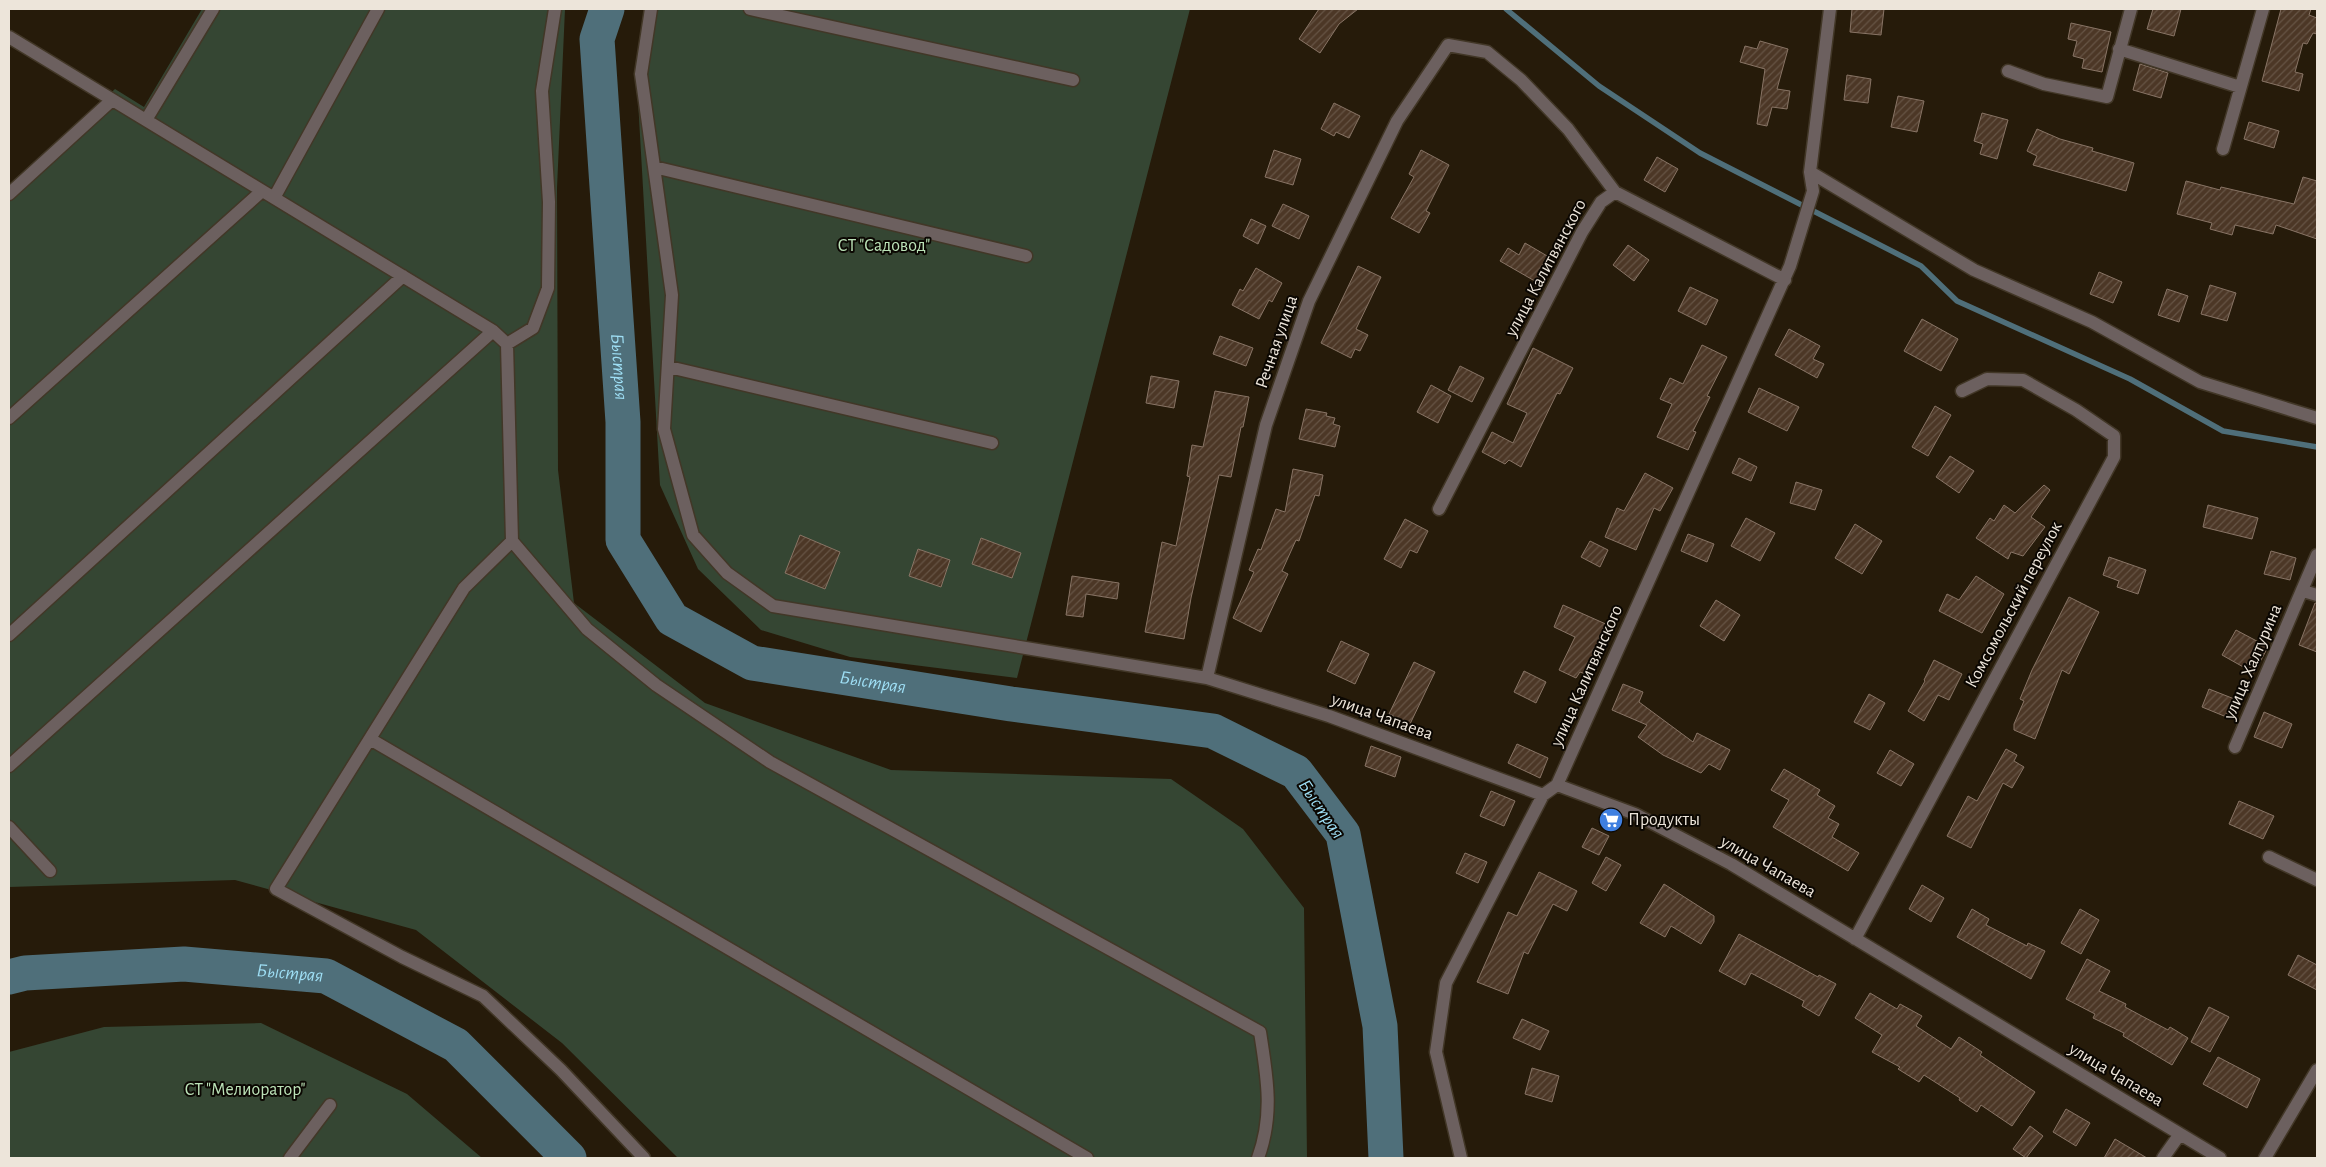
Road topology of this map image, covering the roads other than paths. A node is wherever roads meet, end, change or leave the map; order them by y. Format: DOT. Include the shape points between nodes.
graph roads {
  1 [pos="213,9"];
  2 [pos="378,9"];
  3 [pos="555,9"];
  4 [pos="651,9"];
  5 [pos="750,9"];
  6 [pos="1830,9"];
  7 [pos="2131,9"];
  8 [pos="2263,9"];
  9 [pos="9,37"];
  10 [pos="2119,49"];
  11 [pos="2008,71"];
  12 [pos="1073,80"];
  13 [pos="2240,88"];
  14 [pos="112,100"];
  15 [pos="146,120"];
  16 [pos="2223,149"];
  17 [pos="654,167"];
  18 [pos="1810,172"];
  19 [pos="262,191"];
  20 [pos="1615,192"];
  21 [pos="9,194"];
  22 [pos="274,198"];
  23 [pos="1026,256"];
  24 [pos="403,276"];
  25 [pos="1785,280"];
  26 [pos="493,331"];
  27 [pos="507,344"];
  28 [pos="669,367"];
  29 [pos="1962,391"];
  30 [pos="9,418"];
  31 [pos="2317,418"];
  32 [pos="992,443"];
  33 [pos="1439,509"];
  34 [pos="512,542"];
  35 [pos="2317,555"];
  36 [pos="2303,591"];
  37 [pos="2317,595"];
  38 [pos="9,635"];
  39 [pos="1207,678"];
  40 [pos="370,739"];
  41 [pos="2234,747"];
  42 [pos="9,766"];
  43 [pos="1557,785"];
  44 [pos="1543,795"];
  45 [pos="9,828"];
  46 [pos="2269,857"];
  47 [pos="50,871"];
  48 [pos="2317,880"];
  49 [pos="1855,939"];
  50 [pos="2317,1070"];
  51 [pos="330,1105"];
  52 [pos="2180,1134"];
  53 [pos="290,1158"];
  54 [pos="644,1158"];
  55 [pos="1087,1158"];
  56 [pos="1258,1158"];
  57 [pos="1462,1158"];
  58 [pos="2163,1158"];
  59 [pos="2220,1158"];
  60 [pos="2264,1158"];
  1 -- 15 [label="street"];
  2 -- 22 [label="street"];
  3 -- 27 [label="street" via="542,91 549,202 548,288 533,328"];
  4 -- 17 [label="street, улица Чапаева" via="640,74"];
  5 -- 12 [label="street"];
  6 -- 18 [label="street, улица Калитвянского"];
  7 -- 10 [label="street"];
  8 -- 13 [label="street"];
  9 -- 14 [label="street"];
  10 -- 11 [label="street" via="2107,97 2044,84"];
  10 -- 13 [label="street"];
  13 -- 16 [label="street"];
  14 -- 15 [label="street"];
  14 -- 21 [label="street"];
  15 -- 19 [label="street"];
  17 -- 23 [label="street"];
  17 -- 28 [label="street, улица Чапаева" via="672,296"];
  18 -- 25 [label="street, улица Калитвянского" via="1813,191"];
  18 -- 31 [label="street" via="1974,270 2092,322 2200,382"];
  19 -- 22 [label="street"];
  19 -- 30 [label="street"];
  20 -- 25 [label="street"];
  20 -- 33 [label="street, улица Калитвянского" via="1601,202 1582,232"];
  20 -- 39 [label="street, Речная улица" via="1568,129 1521,80 1487,52 1448,46 1397,121 1309,301 1266,425"];
  22 -- 24 [label="street"];
  24 -- 26 [label="street"];
  24 -- 38 [label="street"];
  25 -- 43 [label="street, улица Калитвянского"];
  26 -- 27 [label="street"];
  26 -- 42 [label="street"];
  27 -- 34 [label="street"];
  28 -- 32 [label="street"];
  28 -- 39 [label="street, улица Чапаева" via="664,429 693,535 727,573 773,606"];
  29 -- 49 [label="street, Комсомольский переулок" via="1987,379 2023,380 2114,436 2114,457"];
  34 -- 40 [label="street" via="464,588"];
  34 -- 56 [label="street" via="587,628 656,685 770,762 1260,1032 1270,1092 1264,1142"];
  35 -- 36 [label="street, улица Халтурина"];
  36 -- 37 [label="street, улица Халтурина"];
  36 -- 41 [label="street, улица Халтурина"];
  39 -- 44 [label="street, улица Чапаева" via="1329,716"];
  40 -- 54 [label="street" via="276,890 402,958 484,996 561,1070"];
  40 -- 55 [label="street"];
  43 -- 44 [label="street"];
  43 -- 49 [label="street, улица Чапаева" via="1635,814 1731,864"];
  44 -- 57 [label="street" via="1446,983 1436,1052"];
  45 -- 47 [label="street"];
  46 -- 48 [label="street"];
  49 -- 52 [label="street, улица Чапаева"];
  50 -- 60 [label="street"];
  51 -- 53 [label="street"];
  52 -- 58 [label="street"];
  52 -- 59 [label="street, улица Чапаева"];
}
